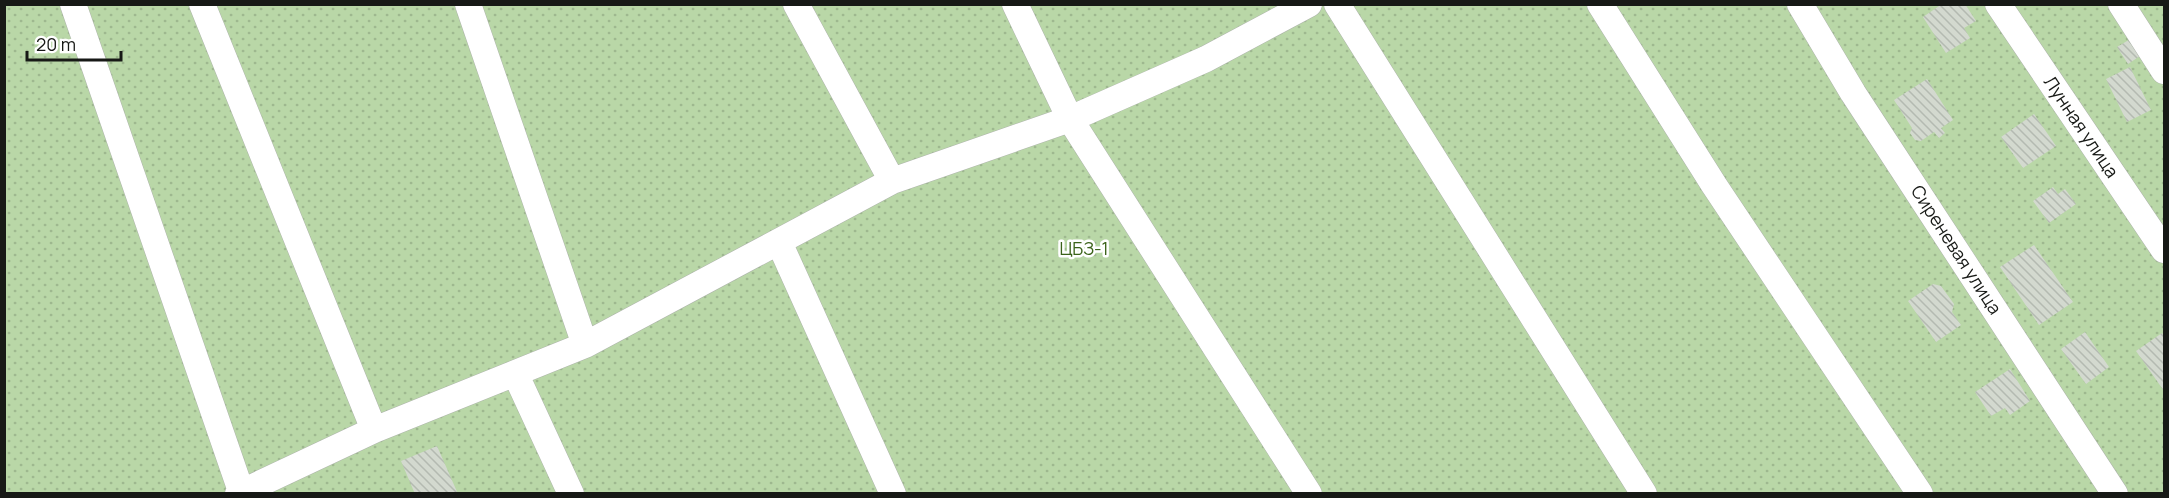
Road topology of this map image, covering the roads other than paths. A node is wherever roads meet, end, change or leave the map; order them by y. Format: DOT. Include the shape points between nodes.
graph roads {
  1 [pos="74,4"];
  2 [pos="202,4"];
  3 [pos="468,4"];
  4 [pos="796,4"];
  5 [pos="1015,4"];
  6 [pos="1309,4"];
  7 [pos="1337,4"];
  8 [pos="1600,4"];
  9 [pos="1800,4"];
  10 [pos="1998,4"];
  11 [pos="2121,4"];
  12 [pos="2164,70"];
  13 [pos="1070,119"];
  14 [pos="892,181"];
  15 [pos="779,242"];
  16 [pos="2164,250"];
  17 [pos="585,345"];
  18 [pos="516,375"];
  19 [pos="375,430"];
  20 [pos="241,493"];
  21 [pos="571,494"];
  22 [pos="893,494"];
  23 [pos="1309,494"];
  24 [pos="1644,494"];
  25 [pos="1920,494"];
  26 [pos="2115,494"];
  1 -- 20 [label="street"];
  2 -- 19 [label="street"];
  3 -- 17 [label="street"];
  4 -- 14 [label="street"];
  5 -- 13 [label="street"];
  6 -- 13 [label="street" via="1206,58"];
  7 -- 24 [label="street"];
  8 -- 25 [label="street" via="1714,185"];
  9 -- 26 [label="street, Сиреневая улица" via="1853,93"];
  10 -- 16 [label="street, Лунная улица"];
  11 -- 12 [label="street"];
  13 -- 14 [label="street"];
  13 -- 23 [label="street"];
  14 -- 15 [label="street"];
  15 -- 17 [label="street"];
  15 -- 22 [label="street"];
  17 -- 18 [label="street"];
  18 -- 19 [label="street"];
  18 -- 21 [label="street"];
  19 -- 20 [label="street"];
}
